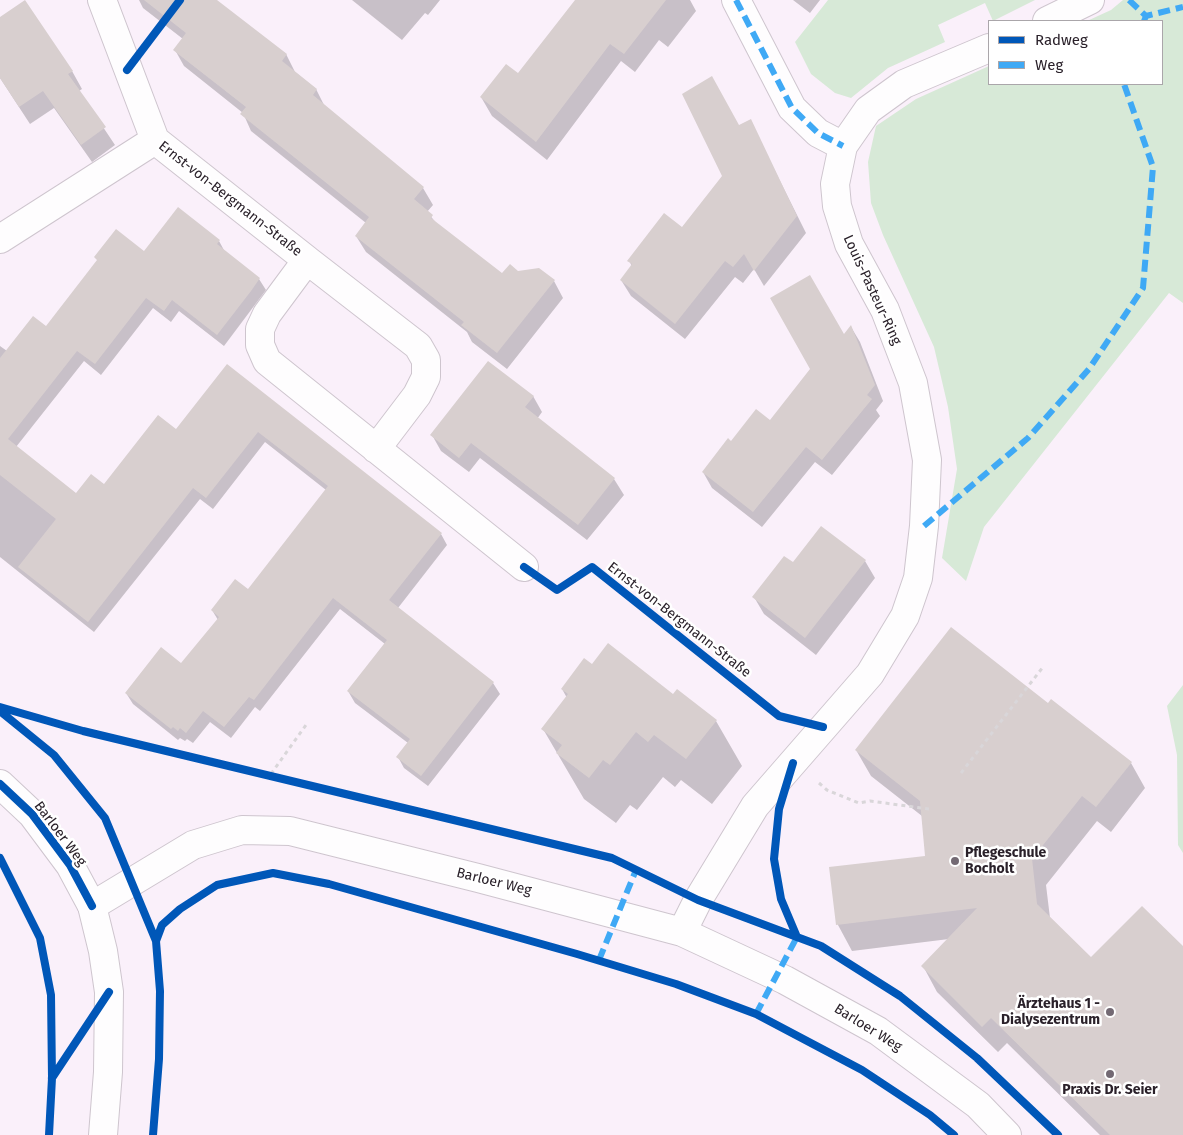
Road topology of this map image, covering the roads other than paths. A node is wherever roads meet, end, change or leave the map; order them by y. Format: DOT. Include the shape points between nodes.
graph roads {
  1 [pos="102,0"];
  2 [pos="736,0"];
  3 [pos="1090,0"];
  4 [pos="1049,20"];
  5 [pos="988,48"];
  6 [pos="155,140"];
  7 [pos="843,146"];
  8 [pos="0,239"];
  9 [pos="307,260"];
  10 [pos="376,449"];
  11 [pos="524,567"];
  12 [pos="0,784"];
  13 [pos="92,906"];
  14 [pos="682,932"];
  15 [pos="103,1135"];
  16 [pos="1007,1135"];
  1 -- 6 [label="street"];
  2 -- 7 [label="street" via="792,108 818,132"];
  3 -- 4 [label="street"];
  5 -- 7 [label="street" via="904,84 868,110"];
  6 -- 8 [label="street, Ernst-von-Bergmann-Straße"];
  6 -- 9 [label="street, Ernst-von-Bergmann-Straße"];
  7 -- 14 [label="street, Louis-Pasteur-Ring" via="836,184 837,206 849,244 885,310 913,383 927,460 918,578 905,616 870,674 755,806"];
  9 -- 10 [label="street, Ernst-von-Bergmann-Straße" via="267,314 260,329 260,345 267,361"];
  9 -- 10 [label="street, Ernst-von-Bergmann-Straße" via="418,346 426,360 426,377 417,395"];
  10 -- 11 [label="street, Ernst-von-Bergmann-Straße"];
  12 -- 13 [label="street, Barloer Weg" via="32,814 70,864"];
  13 -- 14 [label="street, Barloer Weg" via="193,845 242,830 290,831"];
  13 -- 15 [label="street" via="109,992"];
  14 -- 16 [label="street, Barloer Weg" via="785,980 878,1031 978,1105"];
}
